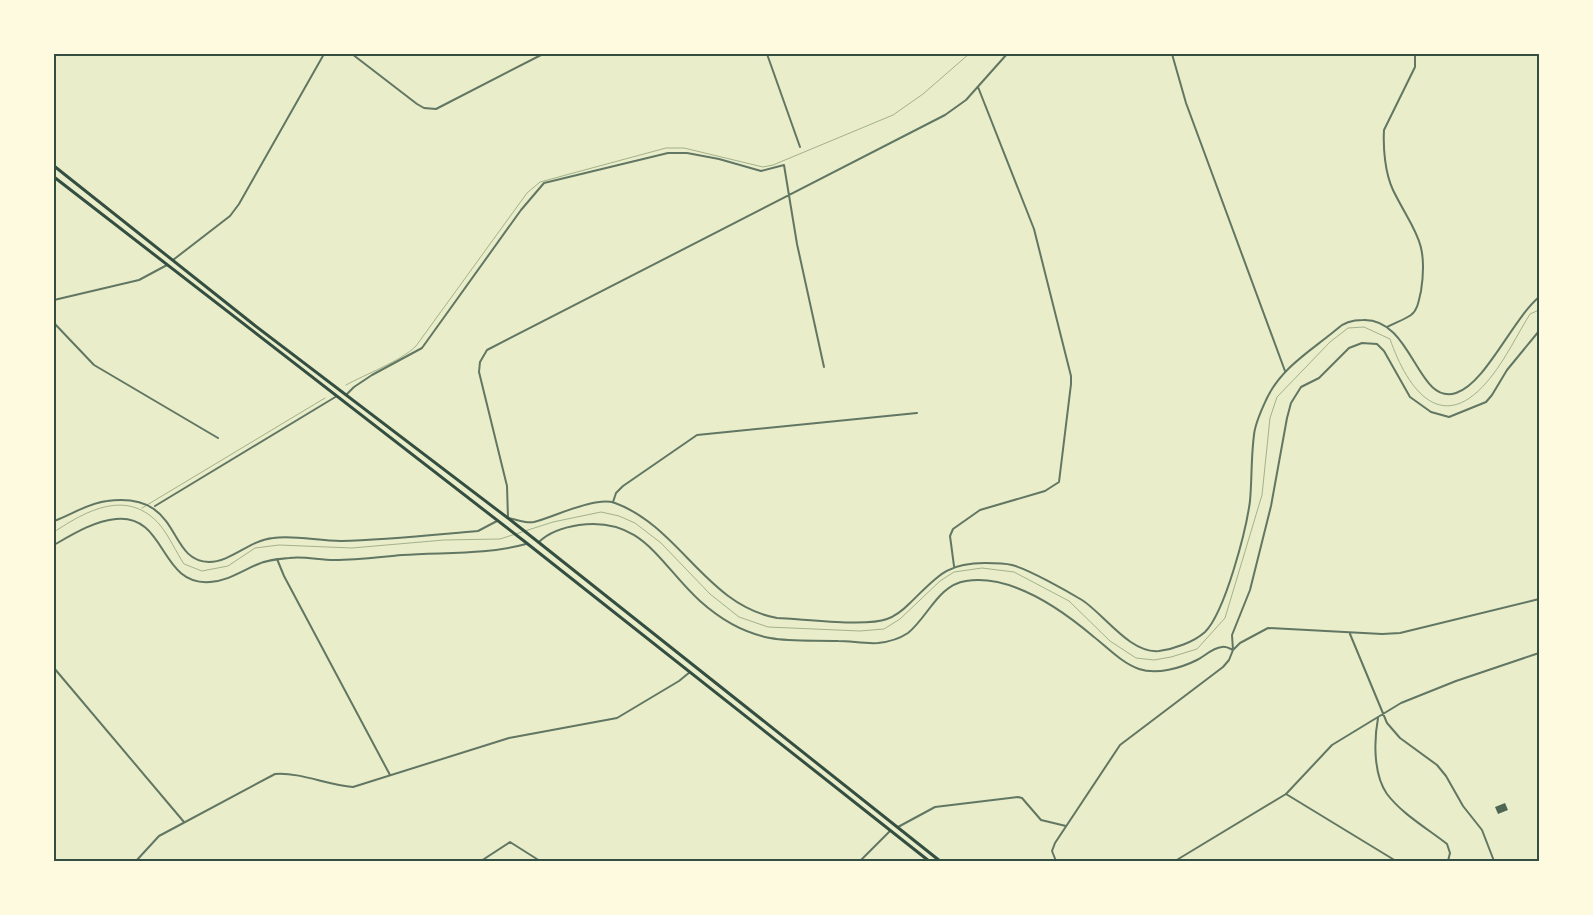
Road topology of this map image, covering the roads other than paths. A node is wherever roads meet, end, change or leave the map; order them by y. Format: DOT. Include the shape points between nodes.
graph roads {
  1 [pos="324,54"];
  2 [pos="352,54"];
  3 [pos="543,54"];
  4 [pos="767,54"];
  5 [pos="1007,54"];
  6 [pos="1172,54"];
  7 [pos="1415,54"];
  8 [pos="978,87"];
  9 [pos="800,147"];
  10 [pos="54,166"];
  11 [pos="54,177"];
  12 [pos="788,195"];
  13 [pos="172,260"];
  14 [pos="167,265"];
  15 [pos="1539,298"];
  16 [pos="54,300"];
  17 [pos="54,323"];
  18 [pos="1387,327"];
  19 [pos="1539,331"];
  20 [pos="824,368"];
  21 [pos="1285,372"];
  22 [pos="346,394"];
  23 [pos="337,396"];
  24 [pos="917,413"];
  25 [pos="218,438"];
  26 [pos="613,502"];
  27 [pos="154,507"];
  28 [pos="508,518"];
  29 [pos="497,520"];
  30 [pos="54,521"];
  31 [pos="525,542"];
  32 [pos="538,542"];
  33 [pos="54,545"];
  34 [pos="276,559"];
  35 [pos="954,566"];
  36 [pos="1539,599"];
  37 [pos="1350,633"];
  38 [pos="1233,650"];
  39 [pos="1539,653"];
  40 [pos="54,668"];
  41 [pos="690,672"];
  42 [pos="1384,715"];
  43 [pos="1378,718"];
  44 [pos="390,775"];
  45 [pos="1286,794"];
  46 [pos="184,822"];
  47 [pos="1066,826"];
  48 [pos="897,827"];
  49 [pos="890,831"];
  50 [pos="136,861"];
  51 [pos="481,861"];
  52 [pos="540,861"];
  53 [pos="860,861"];
  54 [pos="929,861"];
  55 [pos="940,861"];
  56 [pos="1056,861"];
  57 [pos="1175,861"];
  58 [pos="1396,861"];
  59 [pos="1448,861"];
  60 [pos="1494,861"];
  1 -- 13 [label="street" via="239,204 230,216"];
  2 -- 3 [label="street" via="417,104 436,109"];
  4 -- 9 [label="street"];
  5 -- 8 [label="street"];
  6 -- 21 [label="street" via="1186,104"];
  7 -- 18 [label="street" via="1415,67 1384,130 1383,139 1393,190 1421,241 1422,280 1416,310"];
  8 -- 12 [label="street" via="945,115"];
  8 -- 35 [label="street" via="1034,229 1072,384 1059,482 1045,491 980,510 953,529 950,536"];
  10 -- 13 [label="highway"];
  11 -- 14 [label="highway"];
  12 -- 20 [label="street"];
  12 -- 22 [label="street" via="784,165 761,171 687,153 657,155 544,183 422,348 372,375"];
  12 -- 28 [label="street" via="487,350 479,372 507,486"];
  13 -- 14 [label="highway"];
  13 -- 22 [label="highway"];
  14 -- 16 [label="street" via="139,280"];
  14 -- 23 [label="highway"];
  15 -- 18 [label="street" via="1523,312 1476,379 1456,393 1438,392 1432,388 1424,380 1404,343"];
  17 -- 25 [label="street" via="94,364"];
  18 -- 21 [label="street" via="1368,320 1348,322"];
  19 -- 38 [label="street" via="1486,402 1449,417 1432,412 1410,397 1377,344 1362,343 1348,348 1319,378 1300,387 1287,418 1271,506 1250,590 1232,635"];
  21 -- 35 [label="street" via="1268,397 1254,434 1249,504 1225,592 1215,618 1195,639 1159,651 1146,649 1123,636 1083,601 1013,565 966,563"];
  22 -- 28 [label="highway"];
  23 -- 27 [label="street"];
  23 -- 29 [label="highway"];
  24 -- 26 [label="street" via="697,435 623,486"];
  26 -- 28 [label="street" via="592,504 532,522"];
  26 -- 35 [label="street" via="646,518 723,594 763,616 861,622 885,620 907,606 939,573"];
  27 -- 29 [label="street" via="166,518 188,554 210,562 271,538 340,541 468,532 478,531"];
  27 -- 30 [label="street" via="132,500 105,501"];
  28 -- 32 [label="highway"];
  29 -- 31 [label="highway"];
  31 -- 34 [label="street" via="455,554 339,560"];
  31 -- 41 [label="highway"];
  32 -- 38 [label="street" via="544,536 571,526 616,525 643,541 702,603 745,631 773,639 877,644 894,640 907,633 944,591 965,581 995,580 1068,614 1126,663 1140,670 1166,670 1215,649"];
  32 -- 48 [label="highway"];
  33 -- 34 [label="street" via="92,525 128,519 148,528 169,562 181,574 198,581 210,582 235,576 256,564"];
  34 -- 44 [label="street"];
  36 -- 37 [label="street" via="1400,633"];
  37 -- 38 [label="street" via="1268,628"];
  37 -- 42 [label="street"];
  38 -- 47 [label="street" via="1223,667 1120,745"];
  39 -- 42 [label="street" via="1401,703"];
  40 -- 46 [label="street"];
  41 -- 44 [label="street" via="617,718 510,738"];
  41 -- 49 [label="highway"];
  42 -- 43 [label="street"];
  42 -- 60 [label="street" via="1386,723 1400,738 1437,765 1446,776 1482,830"];
  43 -- 45 [label="street" via="1332,744"];
  43 -- 59 [label="street" via="1376,756 1386,793 1399,807 1448,844"];
  44 -- 46 [label="street" via="353,787 285,773 275,774"];
  45 -- 57 [label="street"];
  45 -- 58 [label="street"];
  46 -- 50 [label="street" via="159,836"];
  47 -- 48 [label="street" via="1041,820 1018,797 935,807"];
  47 -- 56 [label="street" via="1052,851"];
  48 -- 55 [label="highway"];
  49 -- 53 [label="street"];
  49 -- 54 [label="highway"];
  51 -- 52 [label="street" via="510,842"];
}
